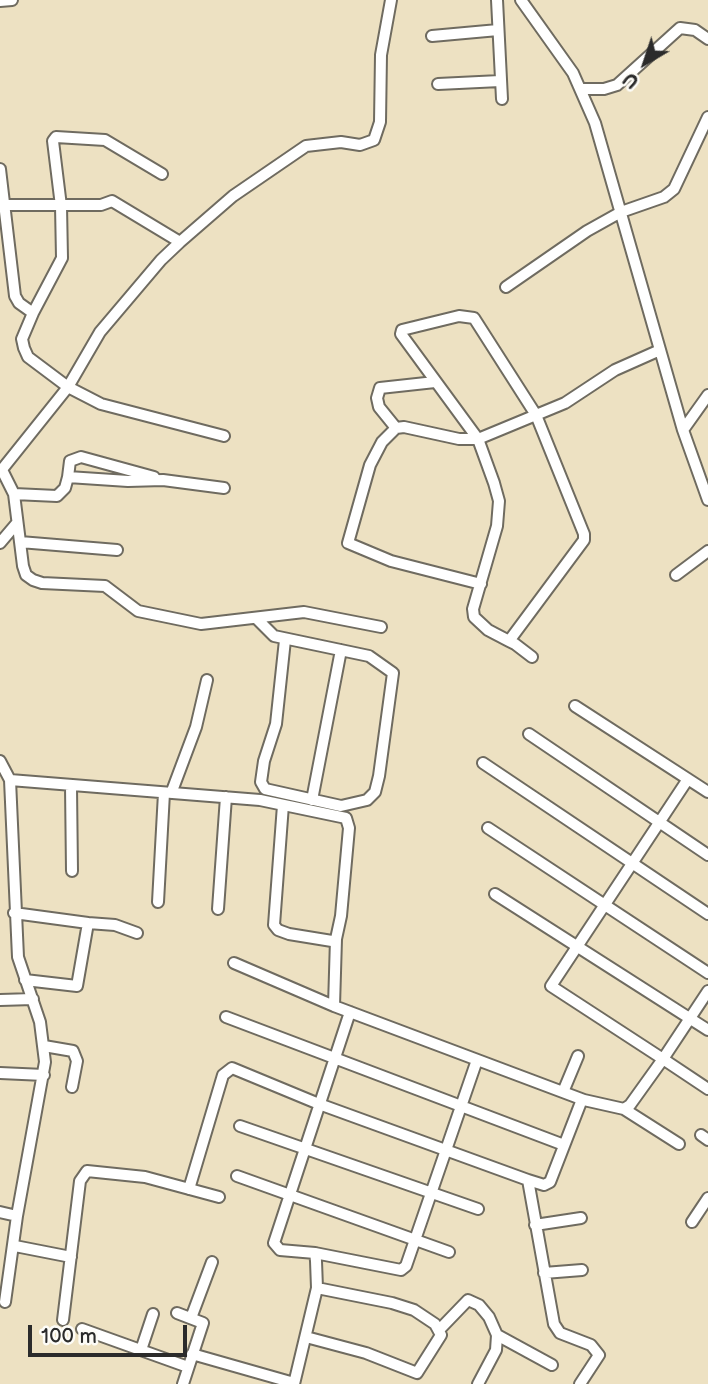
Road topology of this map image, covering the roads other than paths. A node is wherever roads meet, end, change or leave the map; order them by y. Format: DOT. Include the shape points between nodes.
graph roads {
  1 [pos="12,0"];
  2 [pos="391,0"];
  3 [pos="497,0"];
  4 [pos="522,0"];
  5 [pos="0,1"];
  6 [pos="498,30"];
  7 [pos="432,36"];
  8 [pos="708,39"];
  9 [pos="500,81"];
  10 [pos="438,85"];
  11 [pos="580,89"];
  12 [pos="502,99"];
  13 [pos="708,117"];
  14 [pos="0,169"];
  15 [pos="162,174"];
  16 [pos="3,205"];
  17 [pos="61,206"];
  18 [pos="621,212"];
  19 [pos="180,243"];
  20 [pos="506,287"];
  21 [pos="33,313"];
  22 [pos="660,350"];
  23 [pos="435,382"];
  24 [pos="68,387"];
  25 [pos="708,395"];
  26 [pos="536,415"];
  27 [pos="396,428"];
  28 [pos="683,430"];
  29 [pos="223,436"];
  30 [pos="478,439"];
  31 [pos="1,471"];
  32 [pos="68,477"];
  33 [pos="163,480"];
  34 [pos="224,488"];
  35 [pos="14,494"];
  36 [pos="708,500"];
  37 [pos="17,523"];
  38 [pos="20,542"];
  39 [pos="0,543"];
  40 [pos="117,550"];
  41 [pos="708,551"];
  42 [pos="676,575"];
  43 [pos="481,584"];
  44 [pos="257,619"];
  45 [pos="380,627"];
  46 [pos="285,640"];
  47 [pos="509,641"];
  48 [pos="341,650"];
  49 [pos="532,657"];
  50 [pos="207,680"];
  51 [pos="575,706"];
  52 [pos="529,734"];
  53 [pos="0,761"];
  54 [pos="483,763"];
  55 [pos="688,779"];
  56 [pos="10,780"];
  57 [pos="71,787"];
  58 [pos="168,792"];
  59 [pos="708,792"];
  60 [pos="226,797"];
  61 [pos="312,800"];
  62 [pos="283,805"];
  63 [pos="659,821"];
  64 [pos="6,825"];
  65 [pos="488,828"];
  66 [pos="708,855"];
  67 [pos="632,862"];
  68 [pos="72,871"];
  69 [pos="495,894"];
  70 [pos="158,902"];
  71 [pos="604,903"];
  72 [pos="218,909"];
  73 [pos="14,913"];
  74 [pos="708,914"];
  75 [pos="88,923"];
  76 [pos="137,933"];
  77 [pos="336,939"];
  78 [pos="576,945"];
  79 [pos="234,962"];
  80 [pos="708,973"];
  81 [pos="25,980"];
  82 [pos="708,991"];
  83 [pos="33,999"];
  84 [pos="0,1000"];
  85 [pos="334,1006"];
  86 [pos="349,1012"];
  87 [pos="226,1017"];
  88 [pos="690,1018"];
  89 [pos="708,1030"];
  90 [pos="44,1046"];
  91 [pos="579,1056"];
  92 [pos="335,1058"];
  93 [pos="663,1059"];
  94 [pos="477,1060"];
  95 [pos="0,1073"];
  96 [pos="44,1075"];
  97 [pos="72,1087"];
  98 [pos="708,1090"];
  99 [pos="564,1092"];
  100 [pos="584,1100"];
  101 [pos="319,1104"];
  102 [pos="462,1104"];
  103 [pos="624,1109"];
  104 [pos="240,1126"];
  105 [pos="679,1143"];
  106 [pos="564,1145"];
  107 [pos="303,1149"];
  108 [pos="448,1151"];
  109 [pos="237,1176"];
  110 [pos="528,1180"];
  111 [pos="189,1189"];
  112 [pos="288,1194"];
  113 [pos="432,1194"];
  114 [pos="219,1197"];
  115 [pos="708,1198"];
  116 [pos="478,1209"];
  117 [pos="0,1212"];
  118 [pos="17,1216"];
  119 [pos="581,1218"];
  120 [pos="692,1222"];
  121 [pos="535,1225"];
  122 [pos="415,1238"];
  123 [pos="15,1246"];
  124 [pos="449,1252"];
  125 [pos="315,1253"];
  126 [pos="71,1257"];
  127 [pos="212,1262"];
  128 [pos="582,1270"];
  129 [pos="544,1273"];
  130 [pos="317,1288"];
  131 [pos="5,1302"];
  132 [pos="177,1313"];
  133 [pos="153,1314"];
  134 [pos="191,1318"];
  135 [pos="63,1320"];
  136 [pos="82,1328"];
  137 [pos="440,1329"];
  138 [pos="497,1335"];
  139 [pos="306,1337"];
  140 [pos="141,1350"];
  141 [pos="192,1354"];
  142 [pos="552,1365"];
  143 [pos="188,1367"];
  144 [pos="183,1384"];
  145 [pos="294,1384"];
  146 [pos="478,1384"];
  147 [pos="580,1384"];
  1 -- 5 [label="street"];
  2 -- 19 [label="street" via="381,55 380,122 374,140 360,145 306,146 233,196"];
  3 -- 6 [label="street"];
  4 -- 11 [label="street"];
  6 -- 7 [label="street"];
  6 -- 9 [label="street"];
  8 -- 11 [label="street" via="695,30 680,28 617,85"];
  9 -- 10 [label="street"];
  9 -- 12 [label="street"];
  11 -- 18 [label="street"];
  13 -- 18 [label="street" via="674,189"];
  14 -- 16 [label="street"];
  15 -- 17 [label="street" via="105,140 58,136 53,141"];
  16 -- 17 [label="street"];
  16 -- 21 [label="street" via="15,296"];
  17 -- 19 [label="street" via="112,201"];
  17 -- 21 [label="street" via="62,258"];
  18 -- 20 [label="street"];
  18 -- 22 [label="street"];
  19 -- 24 [label="street" via="100,332"];
  21 -- 24 [label="street" via="23,339 28,357"];
  22 -- 26 [label="street"];
  22 -- 28 [label="street"];
  23 -- 26 [label="street" via="402,330 467,315 474,318"];
  23 -- 27 [label="street" via="380,388 379,407"];
  23 -- 30 [label="street"];
  24 -- 29 [label="street" via="112,408"];
  24 -- 31 [label="street"];
  25 -- 28 [label="street"];
  26 -- 30 [label="street"];
  26 -- 47 [label="street" via="584,540"];
  27 -- 30 [label="street"];
  27 -- 43 [label="street" via="370,465 348,543 391,561"];
  28 -- 36 [label="street"];
  30 -- 43 [label="street" via="499,501"];
  31 -- 35 [label="street"];
  32 -- 33 [label="street"];
  32 -- 33 [label="street" via="70,461 81,457"];
  32 -- 35 [label="street" via="57,496"];
  33 -- 34 [label="street"];
  35 -- 37 [label="street"];
  37 -- 38 [label="street"];
  37 -- 39 [label="street"];
  38 -- 40 [label="street"];
  38 -- 44 [label="street" via="26,575 42,583 105,586 138,611 201,624"];
  41 -- 42 [label="street"];
  43 -- 47 [label="street" via="474,617"];
  44 -- 45 [label="street" via="304,612"];
  44 -- 46 [label="street"];
  46 -- 48 [label="street"];
  46 -- 61 [label="street" via="276,724 261,782 265,789"];
  47 -- 49 [label="street"];
  48 -- 61 [label="street"];
  48 -- 61 [label="street" via="369,656 393,673 379,776 375,792 367,800 341,806"];
  50 -- 58 [label="street" via="196,727"];
  51 -- 55 [label="street"];
  52 -- 63 [label="street"];
  53 -- 56 [label="street"];
  54 -- 67 [label="street"];
  55 -- 59 [label="street"];
  55 -- 63 [label="street"];
  56 -- 57 [label="street"];
  56 -- 64 [label="street"];
  57 -- 58 [label="street"];
  57 -- 68 [label="street"];
  58 -- 60 [label="street"];
  58 -- 70 [label="street"];
  60 -- 62 [label="street"];
  60 -- 72 [label="street"];
  62 -- 77 [label="street" via="346,818 349,828"];
  62 -- 77 [label="street" via="274,925 289,934 325,942"];
  63 -- 66 [label="street"];
  63 -- 67 [label="street"];
  64 -- 73 [label="street"];
  65 -- 71 [label="street"];
  67 -- 71 [label="street"];
  67 -- 74 [label="street"];
  69 -- 78 [label="street"];
  71 -- 78 [label="street"];
  71 -- 80 [label="street"];
  73 -- 75 [label="street"];
  73 -- 81 [label="street"];
  75 -- 76 [label="street"];
  75 -- 81 [label="street" via="77,986"];
  77 -- 85 [label="street"];
  78 -- 88 [label="street"];
  78 -- 93 [label="street" via="551,986"];
  79 -- 85 [label="street"];
  81 -- 83 [label="street"];
  82 -- 88 [label="street"];
  83 -- 84 [label="street"];
  83 -- 90 [label="street"];
  85 -- 86 [label="street"];
  86 -- 92 [label="street"];
  86 -- 94 [label="street"];
  87 -- 92 [label="street"];
  88 -- 89 [label="street"];
  88 -- 93 [label="street"];
  90 -- 96 [label="street"];
  90 -- 97 [label="street" via="74,1051 77,1061"];
  91 -- 99 [label="street"];
  92 -- 101 [label="street"];
  92 -- 102 [label="street"];
  93 -- 98 [label="street"];
  93 -- 103 [label="street"];
  94 -- 99 [label="street"];
  94 -- 102 [label="street"];
  95 -- 96 [label="street"];
  96 -- 118 [label="street"];
  99 -- 100 [label="street"];
  100 -- 103 [label="street"];
  100 -- 106 [label="street"];
  101 -- 107 [label="street"];
  101 -- 108 [label="street"];
  101 -- 111 [label="street" via="228,1069 222,1074"];
  102 -- 106 [label="street"];
  102 -- 108 [label="street"];
  103 -- 105 [label="street"];
  104 -- 107 [label="street"];
  106 -- 110 [label="street" via="550,1182 544,1185"];
  107 -- 112 [label="street"];
  107 -- 113 [label="street"];
  108 -- 110 [label="street"];
  108 -- 113 [label="street"];
  109 -- 112 [label="street"];
  110 -- 121 [label="street"];
  111 -- 114 [label="street"];
  111 -- 126 [label="street" via="145,1177 87,1171 80,1181"];
  112 -- 122 [label="street"];
  112 -- 125 [label="street" via="276,1248"];
  113 -- 116 [label="street"];
  113 -- 122 [label="street"];
  115 -- 120 [label="street"];
  117 -- 118 [label="street"];
  118 -- 123 [label="street"];
  119 -- 121 [label="street"];
  121 -- 129 [label="street"];
  122 -- 124 [label="street"];
  122 -- 125 [label="street" via="401,1270"];
  123 -- 126 [label="street"];
  123 -- 131 [label="street"];
  125 -- 130 [label="street"];
  126 -- 135 [label="street"];
  127 -- 134 [label="street"];
  128 -- 129 [label="street"];
  129 -- 147 [label="street" via="556,1329 591,1345 599,1355"];
  130 -- 137 [label="street" via="414,1310"];
  130 -- 139 [label="street"];
  132 -- 134 [label="street"];
  133 -- 140 [label="street"];
  134 -- 141 [label="street" via="202,1323"];
  136 -- 140 [label="street"];
  137 -- 138 [label="street" via="468,1300 489,1317"];
  137 -- 139 [label="street" via="441,1335 417,1373"];
  138 -- 142 [label="street"];
  138 -- 146 [label="street" via="496,1350"];
  139 -- 145 [label="street"];
  140 -- 143 [label="street"];
  141 -- 143 [label="street"];
  141 -- 145 [label="street"];
  143 -- 144 [label="street"];
}
